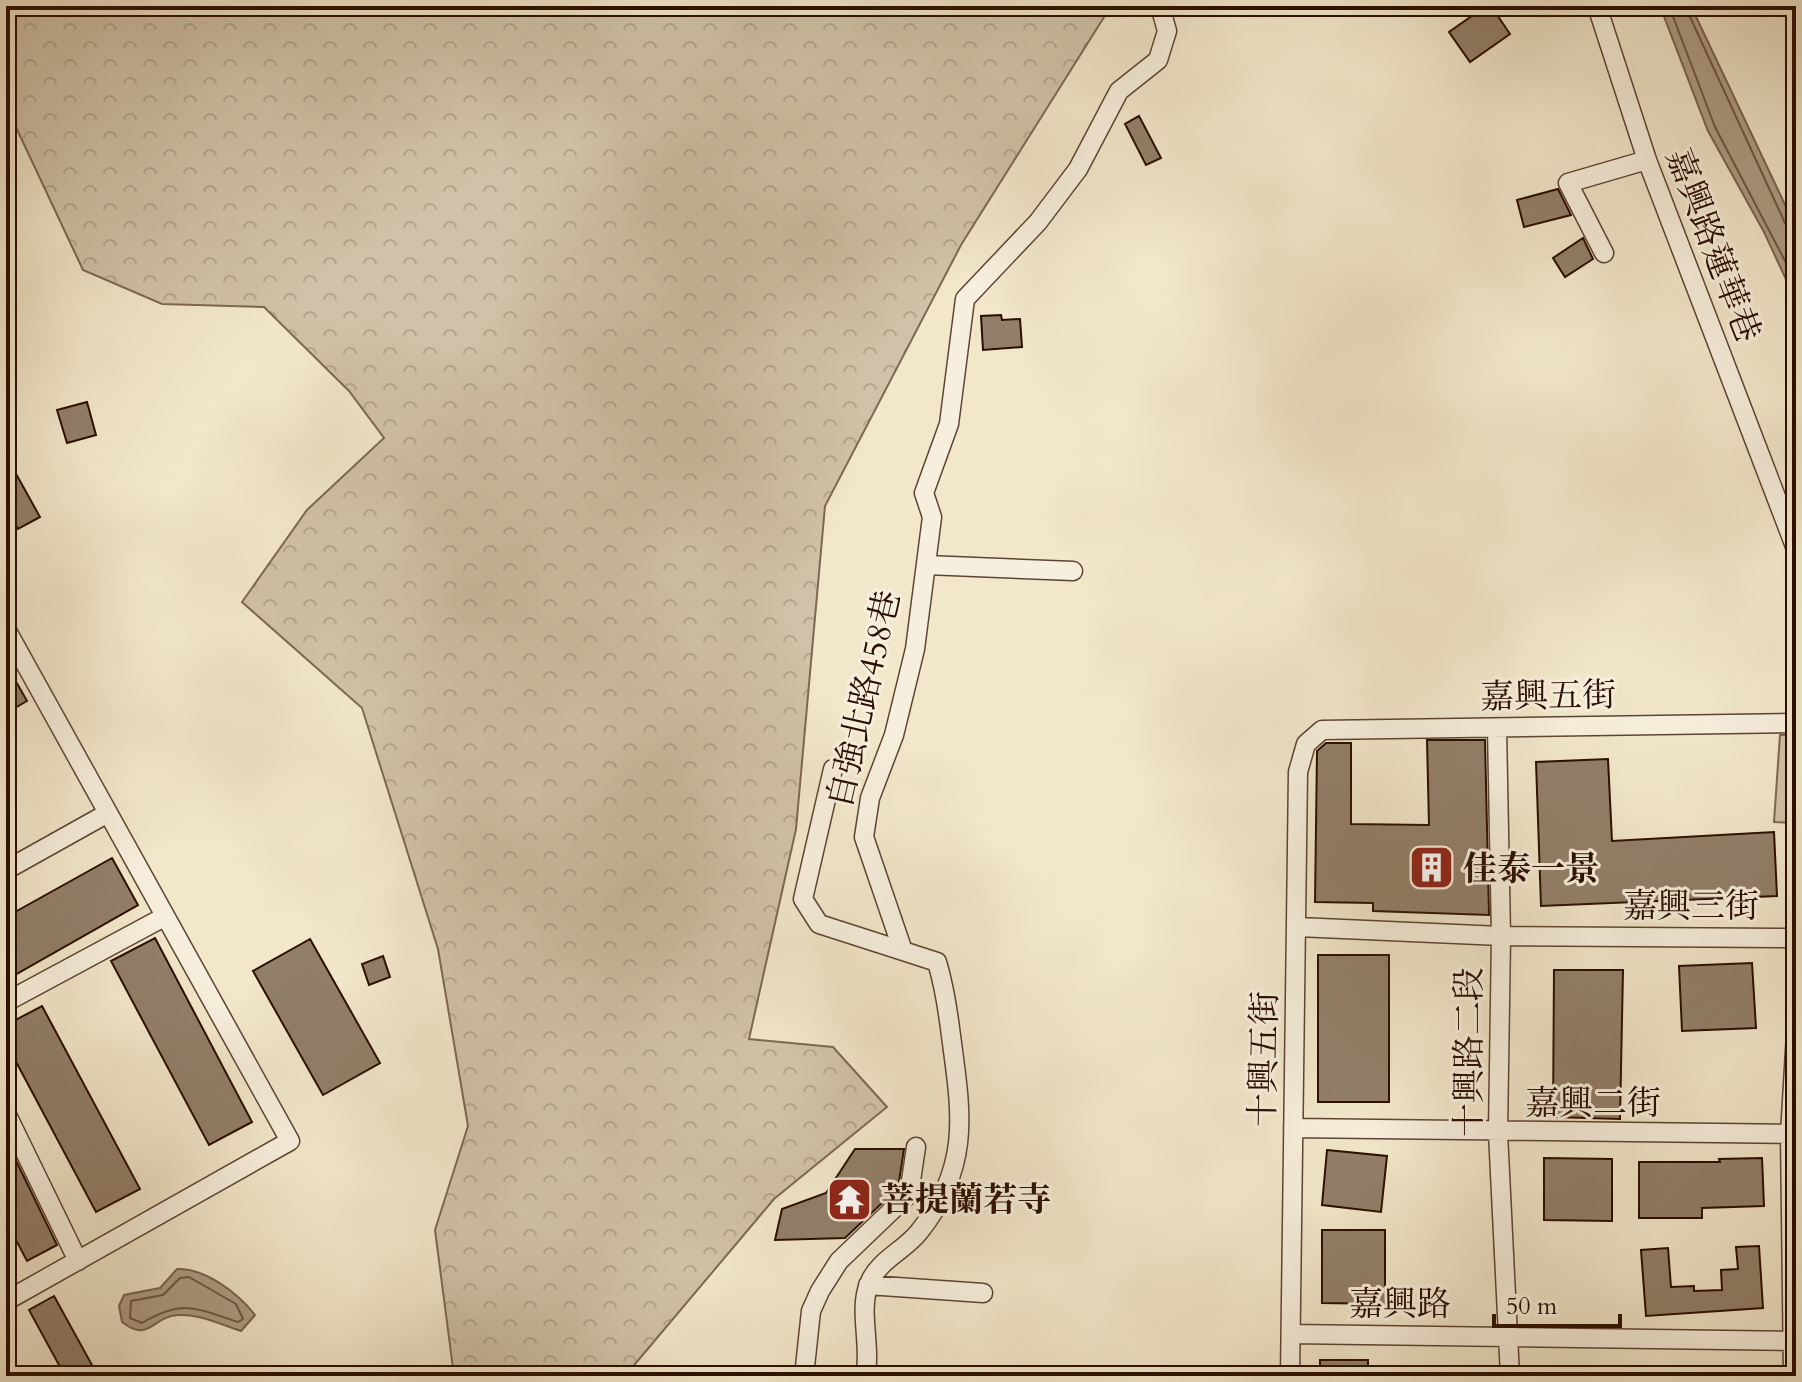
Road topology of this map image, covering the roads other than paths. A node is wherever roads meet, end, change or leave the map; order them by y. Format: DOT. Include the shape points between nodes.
graph roads {
  1 [pos="1160,6"];
  2 [pos="1597,6"];
  3 [pos="1647,160"];
  4 [pos="1604,253"];
  5 [pos="1796,549"];
  6 [pos="926,565"];
  7 [pos="1073,571"];
  8 [pos="6,629"];
  9 [pos="1796,723"];
  10 [pos="1497,728"];
  11 [pos="1306,744"];
  12 [pos="833,769"];
  13 [pos="108,813"];
  14 [pos="6,870"];
  15 [pos="164,917"];
  16 [pos="1298,927"];
  17 [pos="1501,936"];
  18 [pos="1796,938"];
  19 [pos="903,951"];
  20 [pos="6,1002"];
  21 [pos="1796,1034"];
  22 [pos="6,1113"];
  23 [pos="1293,1128"];
  24 [pos="1498,1133"];
  25 [pos="1793,1134"];
  26 [pos="916,1147"];
  27 [pos="78,1261"];
  28 [pos="868,1285"];
  29 [pos="983,1293"];
  30 [pos="6,1301"];
  31 [pos="1291,1334"];
  32 [pos="1508,1335"];
  33 [pos="1794,1342"];
  34 [pos="804,1376"];
  35 [pos="865,1376"];
  36 [pos="1290,1376"];
  37 [pos="1510,1376"];
  38 [pos="1793,1376"];
  1 -- 6 [label="street, 自強北路458巷" via="1167,31 1158,60 1119,91 1078,169 1038,222 965,299 949,424 924,493 932,517"];
  2 -- 3 [label="street, 嘉興路蓮華巷"];
  3 -- 4 [label="street" via="1568,183"];
  3 -- 5 [label="street, 嘉興路蓮華巷"];
  6 -- 7 [label="street"];
  6 -- 19 [label="street, 自強北路458巷" via="915,649 894,735 870,798 864,837"];
  8 -- 13 [label="street"];
  9 -- 10 [label="street, 嘉興五街"];
  10 -- 11 [label="street, 嘉興五街" via="1322,730"];
  10 -- 17 [label="street, 十興路二段"];
  11 -- 16 [label="street, 十興五街" via="1298,772"];
  12 -- 19 [label="street" via="803,899 819,924"];
  13 -- 14 [label="street"];
  13 -- 15 [label="street"];
  15 -- 20 [label="street"];
  15 -- 27 [label="street" via="290,1141"];
  16 -- 17 [label="street, 嘉興三街"];
  16 -- 23 [label="street, 十興五街"];
  17 -- 18 [label="street, 嘉興三街"];
  17 -- 24 [label="street, 十興路二段"];
  19 -- 28 [label="street" via="937,962 958,1070 961,1138 956,1164 919,1233 885,1261"];
  21 -- 25 [label="street"];
  22 -- 27 [label="street"];
  23 -- 24 [label="street, 嘉興二街"];
  23 -- 31 [label="street, 十興五街"];
  24 -- 25 [label="street, 嘉興二街"];
  24 -- 32 [label="street, 十興路二段"];
  25 -- 33 [label="street"];
  26 -- 34 [label="street" via="909,1194 839,1261 820,1291 811,1311"];
  27 -- 30 [label="street"];
  28 -- 29 [label="street"];
  28 -- 35 [label="street"];
  31 -- 32 [label="street, 嘉興路"];
  31 -- 36 [label="street, 十興五街"];
  32 -- 33 [label="street, 嘉興路"];
  32 -- 37 [label="street, 十興路二段"];
  33 -- 38 [label="street"];
}
